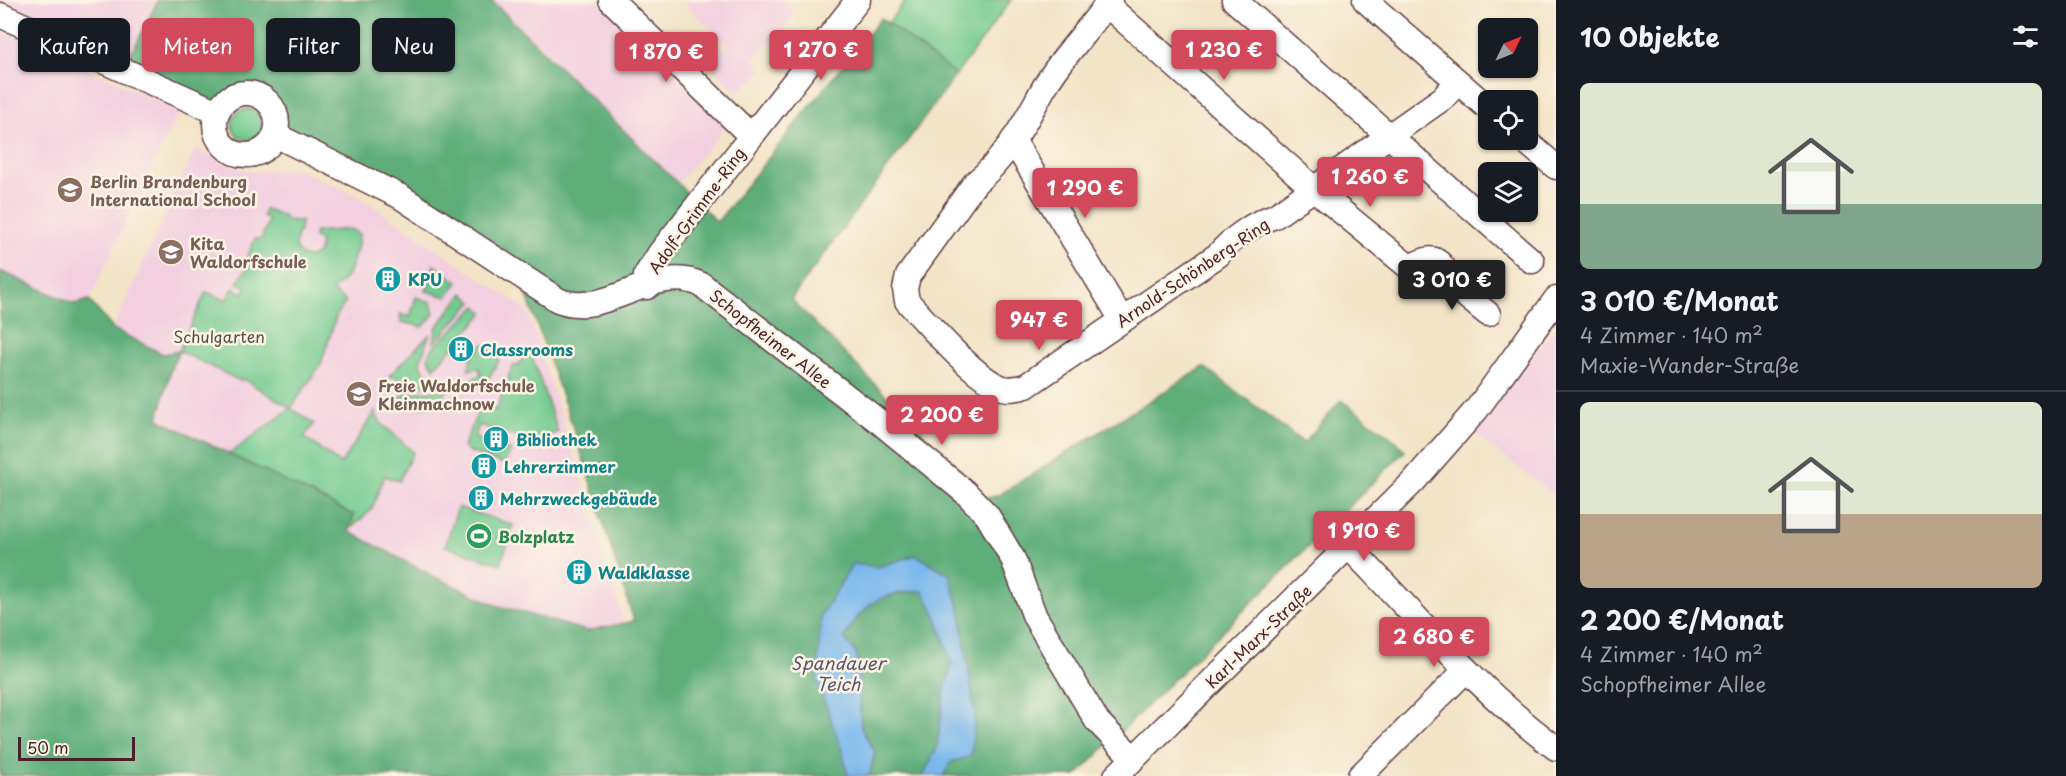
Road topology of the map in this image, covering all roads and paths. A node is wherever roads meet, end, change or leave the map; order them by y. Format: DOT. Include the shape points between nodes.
graph roads {
  1 [pos="611,0"];
  2 [pos="858,0"];
  3 [pos="1234,0"];
  4 [pos="1365,0"];
  5 [pos="1109,2"];
  6 [pos="0,15"];
  7 [pos="1458,82"];
  8 [pos="1478,99"];
  9 [pos="217,112"];
  10 [pos="275,135"];
  11 [pos="751,136"];
  12 [pos="1389,137"];
  13 [pos="1013,140"];
  14 [pos="1536,150"];
  15 [pos="1556,166"];
  16 [pos="1314,189"];
  17 [pos="1532,261"];
  18 [pos="647,287"];
  19 [pos="1556,299"];
  20 [pos="1488,314"];
  21 [pos="1122,320"];
  22 [pos="1349,547"];
  23 [pos="1466,670"];
  24 [pos="1556,748"];
  25 [pos="1133,759"];
  26 [pos="1116,776"];
  27 [pos="1360,776"];
  1 -- 11 [label="street, Adolf-Grimme-Ring"];
  2 -- 11 [label="street, Adolf-Grimme-Ring"];
  3 -- 12 [label="street"];
  4 -- 7 [label="street"];
  5 -- 13 [label="street, Arnold-Schönberg-Ring" via="1059,68"];
  5 -- 16 [label="street"];
  6 -- 9 [label="street"];
  7 -- 8 [label="street"];
  7 -- 12 [label="street, Arnold-Schönberg-Ring" via="1447,95"];
  9 -- 10 [label="street" via="238,94 257,95 272,107"];
  9 -- 10 [label="street" via="217,134 230,150 250,155 269,145"];
  10 -- 18 [label="street, Schopfheimer Allee" via="401,198 572,306 591,305"];
  11 -- 18 [label="street, Adolf-Grimme-Ring" via="650,267"];
  12 -- 16 [label="street, Arnold-Schönberg-Ring"];
  12 -- 17 [label="street"];
  13 -- 21 [label="street"];
  13 -- 21 [label="street, Arnold-Schönberg-Ring" via="987,174 975,183 908,276 907,301 970,365 992,382 1010,389 1026,386"];
  14 -- 15 [label="street"];
  16 -- 20 [label="street" via="1409,267 1430,258 1438,260 1443,267 1442,276"];
  16 -- 21 [label="street, Arnold-Schönberg-Ring"];
  18 -- 25 [label="street, Schopfheimer Allee" via="670,279 690,279 702,285 966,493 1002,537 1035,617 1097,721"];
  19 -- 22 [label="street, Karl-Marx-Straße" via="1477,409"];
  22 -- 23 [label="street"];
  22 -- 25 [label="street, Karl-Marx-Straße"];
  23 -- 24 [label="street"];
  23 -- 27 [label="street"];
  25 -- 26 [label="street, Karl-Marx-Straße"];
}
